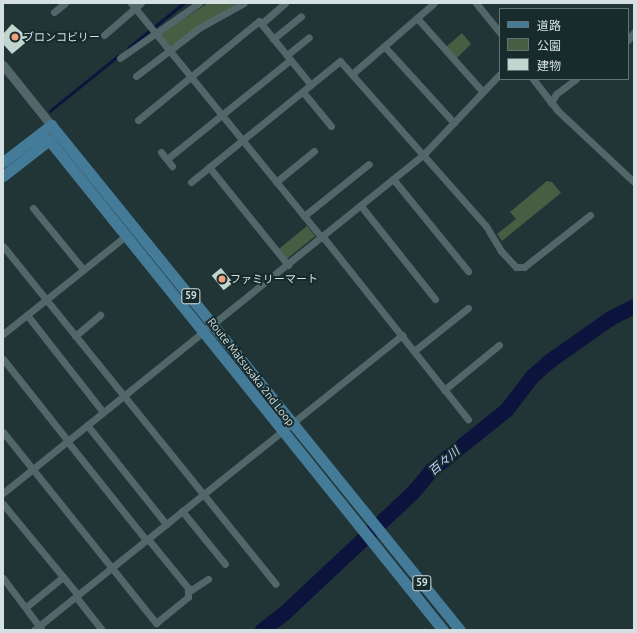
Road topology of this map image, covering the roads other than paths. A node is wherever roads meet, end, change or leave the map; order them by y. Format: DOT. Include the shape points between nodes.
graph roads {
  1 [pos="65,3"];
  2 [pos="199,3"];
  3 [pos="244,3"];
  4 [pos="285,3"];
  5 [pos="434,3"];
  6 [pos="476,3"];
  7 [pos="136,5"];
  8 [pos="54,12"];
  9 [pos="301,16"];
  10 [pos="417,18"];
  11 [pos="261,24"];
  12 [pos="153,30"];
  13 [pos="499,32"];
  14 [pos="104,35"];
  15 [pos="309,37"];
  16 [pos="273,38"];
  17 [pos="384,46"];
  18 [pos="169,50"];
  19 [pos="120,58"];
  20 [pos="289,58"];
  21 [pos="3,65"];
  22 [pos="352,74"];
  23 [pos="499,75"];
  24 [pos="136,76"];
  25 [pos="190,77"];
  26 [pos="534,80"];
  27 [pos="575,80"];
  28 [pos="311,85"];
  29 [pos="303,92"];
  30 [pos="483,92"];
  31 [pos="551,103"];
  32 [pos="221,115"];
  33 [pos="138,120"];
  34 [pos="454,123"];
  35 [pos="50,125"];
  36 [pos="331,126"];
  37 [pos="49,140"];
  38 [pos="243,141"];
  39 [pos="314,151"];
  40 [pos="161,152"];
  41 [pos="424,154"];
  42 [pos="167,159"];
  43 [pos="3,162"];
  44 [pos="369,164"];
  45 [pos="172,166"];
  46 [pos="209,168"];
  47 [pos="3,176"];
  48 [pos="393,180"];
  49 [pos="191,182"];
  50 [pos="276,182"];
  51 [pos="634,182"];
  52 [pos="361,206"];
  53 [pos="33,208"];
  54 [pos="590,215"];
  55 [pos="304,216"];
  56 [pos="127,235"];
  57 [pos="323,237"];
  58 [pos="3,246"];
  59 [pos="288,265"];
  60 [pos="83,269"];
  61 [pos="468,271"];
  62 [pos="46,299"];
  63 [pos="435,299"];
  64 [pos="468,308"];
  65 [pos="27,315"];
  66 [pos="100,315"];
  67 [pos="214,325"];
  68 [pos="204,333"];
  69 [pos="3,334"];
  70 [pos="402,335"];
  71 [pos="75,336"];
  72 [pos="499,345"];
  73 [pos="414,351"];
  74 [pos="3,359"];
  75 [pos="444,390"];
  76 [pos="124,396"];
  77 [pos="103,412"];
  78 [pos="468,419"];
  79 [pos="291,423"];
  80 [pos="87,425"];
  81 [pos="282,430"];
  82 [pos="3,432"];
  83 [pos="67,441"];
  84 [pos="33,469"];
  85 [pos="3,493"];
  86 [pos="203,494"];
  87 [pos="3,504"];
  88 [pos="182,511"];
  89 [pos="166,524"];
  90 [pos="147,539"];
  91 [pos="225,564"];
  92 [pos="112,568"];
  93 [pos="62,577"];
  94 [pos="3,578"];
  95 [pos="208,579"];
  96 [pos="276,584"];
  97 [pos="188,592"];
  98 [pos="77,596"];
  99 [pos="26,608"];
  100 [pos="39,628"];
  101 [pos="102,630"];
  102 [pos="443,630"];
  103 [pos="460,630"];
  1 -- 8 [label="street"];
  2 -- 12 [label="street"];
  3 -- 18 [label="street" via="206,23"];
  4 -- 11 [label="street"];
  5 -- 10 [label="street"];
  6 -- 13 [label="street"];
  7 -- 12 [label="street"];
  7 -- 14 [label="street"];
  9 -- 16 [label="street"];
  10 -- 17 [label="street"];
  10 -- 30 [label="street"];
  11 -- 16 [label="street"];
  11 -- 25 [label="street" via="259,21"];
  12 -- 18 [label="street"];
  12 -- 19 [label="street"];
  15 -- 20 [label="street"];
  16 -- 20 [label="street"];
  17 -- 22 [label="street"];
  17 -- 34 [label="street"];
  18 -- 24 [label="street"];
  18 -- 25 [label="street"];
  20 -- 28 [label="street"];
  20 -- 32 [label="street"];
  21 -- 35 [label="street"];
  22 -- 28 [label="street" via="340,61"];
  22 -- 41 [label="street"];
  23 -- 30 [label="street"];
  25 -- 32 [label="street"];
  25 -- 33 [label="street"];
  26 -- 31 [label="street"];
  27 -- 31 [label="street" via="556,94"];
  28 -- 29 [label="street"];
  29 -- 36 [label="street"];
  29 -- 38 [label="street"];
  30 -- 34 [label="street"];
  31 -- 51 [label="street"];
  32 -- 38 [label="street"];
  32 -- 42 [label="street"];
  34 -- 41 [label="street"];
  35 -- 37 [label="street"];
  35 -- 43 [label="main road"];
  35 -- 67 [label="main road, Route Matsusaka 2nd Loop / 59"];
  37 -- 47 [label="main road"];
  37 -- 56 [label="main road, Route Matsusaka 2nd Loop / 59"];
  38 -- 46 [label="street"];
  38 -- 50 [label="street"];
  39 -- 50 [label="street"];
  40 -- 42 [label="street"];
  41 -- 48 [label="street"];
  41 -- 54 [label="street" via="486,226 501,252 516,267 524,267"];
  42 -- 45 [label="street"];
  44 -- 55 [label="street"];
  46 -- 49 [label="street"];
  46 -- 59 [label="street"];
  48 -- 52 [label="street"];
  48 -- 61 [label="street"];
  50 -- 55 [label="street"];
  52 -- 57 [label="street"];
  52 -- 63 [label="street"];
  53 -- 60 [label="street"];
  55 -- 57 [label="street"];
  56 -- 60 [label="street"];
  56 -- 68 [label="main road, Route Matsusaka 2nd Loop / 59"];
  57 -- 59 [label="street"];
  57 -- 70 [label="street"];
  58 -- 62 [label="street"];
  59 -- 67 [label="street"];
  60 -- 62 [label="street"];
  62 -- 65 [label="street"];
  62 -- 71 [label="street"];
  64 -- 73 [label="street"];
  65 -- 69 [label="street"];
  65 -- 77 [label="street"];
  66 -- 71 [label="street"];
  67 -- 68 [label="street"];
  67 -- 79 [label="main road, Route Matsusaka 2nd Loop / 59"];
  68 -- 76 [label="street"];
  68 -- 81 [label="main road, Route Matsusaka 2nd Loop / 59"];
  70 -- 73 [label="street"];
  70 -- 79 [label="street"];
  71 -- 76 [label="street"];
  72 -- 75 [label="street"];
  73 -- 75 [label="street"];
  74 -- 83 [label="street"];
  75 -- 78 [label="street"];
  76 -- 77 [label="street"];
  76 -- 86 [label="street"];
  77 -- 80 [label="street"];
  79 -- 81 [label="street"];
  79 -- 103 [label="main road, Route Matsusaka 2nd Loop / 59"];
  80 -- 83 [label="street"];
  80 -- 89 [label="street"];
  81 -- 86 [label="street"];
  81 -- 102 [label="main road, Route Matsusaka 2nd Loop / 59"];
  82 -- 84 [label="street"];
  83 -- 84 [label="street"];
  83 -- 90 [label="street"];
  84 -- 85 [label="street"];
  84 -- 92 [label="street"];
  86 -- 88 [label="street"];
  86 -- 96 [label="street"];
  87 -- 93 [label="street"];
  88 -- 89 [label="street"];
  88 -- 91 [label="street"];
  89 -- 90 [label="street"];
  90 -- 92 [label="street"];
  90 -- 97 [label="street" via="188,588"];
  92 -- 97 [label="street" via="156,623 188,597"];
  92 -- 98 [label="street"];
  93 -- 98 [label="street"];
  93 -- 99 [label="street"];
  94 -- 99 [label="street"];
  95 -- 97 [label="street"];
  98 -- 100 [label="street"];
  98 -- 101 [label="street"];
  99 -- 100 [label="street"];
}
